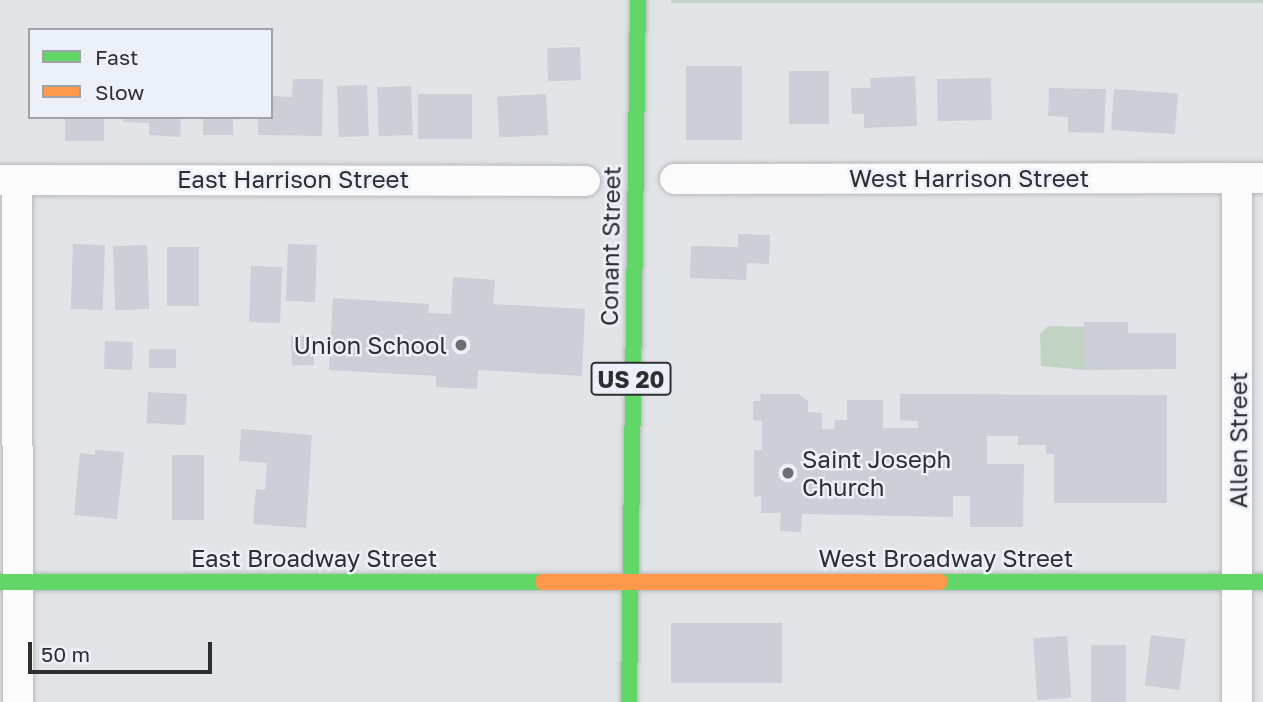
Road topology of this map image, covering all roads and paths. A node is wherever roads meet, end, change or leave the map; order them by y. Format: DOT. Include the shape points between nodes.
graph roads {
  1 [pos="638,0"];
  2 [pos="1250,178"];
  3 [pos="675,179"];
  4 [pos="9,180"];
  5 [pos="585,181"];
  6 [pos="629,580"];
  7 [pos="9,582"];
  8 [pos="1250,582"];
  9 [pos="18,702"];
  10 [pos="629,702"];
  11 [pos="1237,702"];
  1 -- 6 [label="street, Conant Street / US 20"];
  2 -- 3 [label="street, West Harrison Street"];
  2 -- 8 [label="street, Allen Street"];
  4 -- 5 [label="street, East Harrison Street"];
  4 -- 7 [label="street"];
  6 -- 7 [label="street, East Broadway Street"];
  6 -- 8 [label="street, West Broadway Street"];
  6 -- 10 [label="street, Conant Street / US 20"];
  7 -- 9 [label="street"];
  8 -- 11 [label="street, Allen Street"];
}
